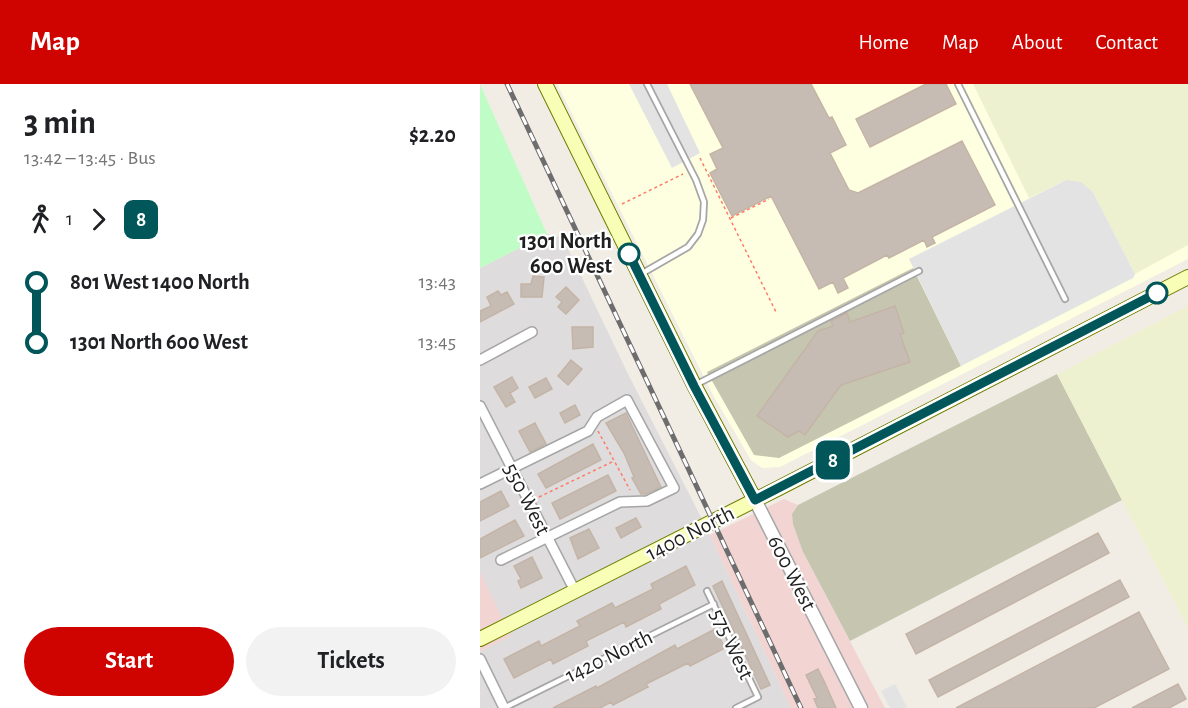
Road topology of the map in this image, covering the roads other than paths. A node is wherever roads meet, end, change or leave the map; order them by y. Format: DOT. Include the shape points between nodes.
graph roads {
  1 [pos="545,84"];
  2 [pos="647,84"];
  3 [pos="958,84"];
  4 [pos="919,271"];
  5 [pos="640,275"];
  6 [pos="1188,277"];
  7 [pos="1065,299"];
  8 [pos="532,333"];
  9 [pos="480,360"];
  10 [pos="694,386"];
  11 [pos="480,406"];
  12 [pos="511,467"];
  13 [pos="480,484"];
  14 [pos="755,500"];
  15 [pos="547,536"];
  16 [pos="501,560"];
  17 [pos="575,591"];
  18 [pos="707,591"];
  19 [pos="714,604"];
  20 [pos="480,639"];
  21 [pos="480,659"];
  22 [pos="504,708"];
  23 [pos="736,708"];
  24 [pos="861,708"];
  1 -- 5 [label="main road, 600 West"];
  2 -- 5 [label="lane" via="704,202 703,220 688,247"];
  3 -- 7 [label="lane"];
  4 -- 10 [label="lane"];
  5 -- 10 [label="main road, 600 West"];
  6 -- 14 [label="main road, 1400 North"];
  8 -- 9 [label="street"];
  10 -- 14 [label="main road, 600 West"];
  11 -- 12 [label="street, 550 West"];
  12 -- 13 [label="street"];
  12 -- 15 [label="street, 550 West"];
  12 -- 15 [label="street" via="588,431 597,417 627,400 674,488 647,501 620,502"];
  14 -- 17 [label="main road, 1400 North"];
  14 -- 24 [label="street, 600 West"];
  15 -- 16 [label="street"];
  15 -- 17 [label="street, 550 West"];
  17 -- 20 [label="main road, 1400 North"];
  18 -- 19 [label="lane, 575 West"];
  19 -- 22 [label="lane, 1420 North"];
  19 -- 23 [label="lane, 575 West" via="758,697"];
  21 -- 22 [label="street"];
}
